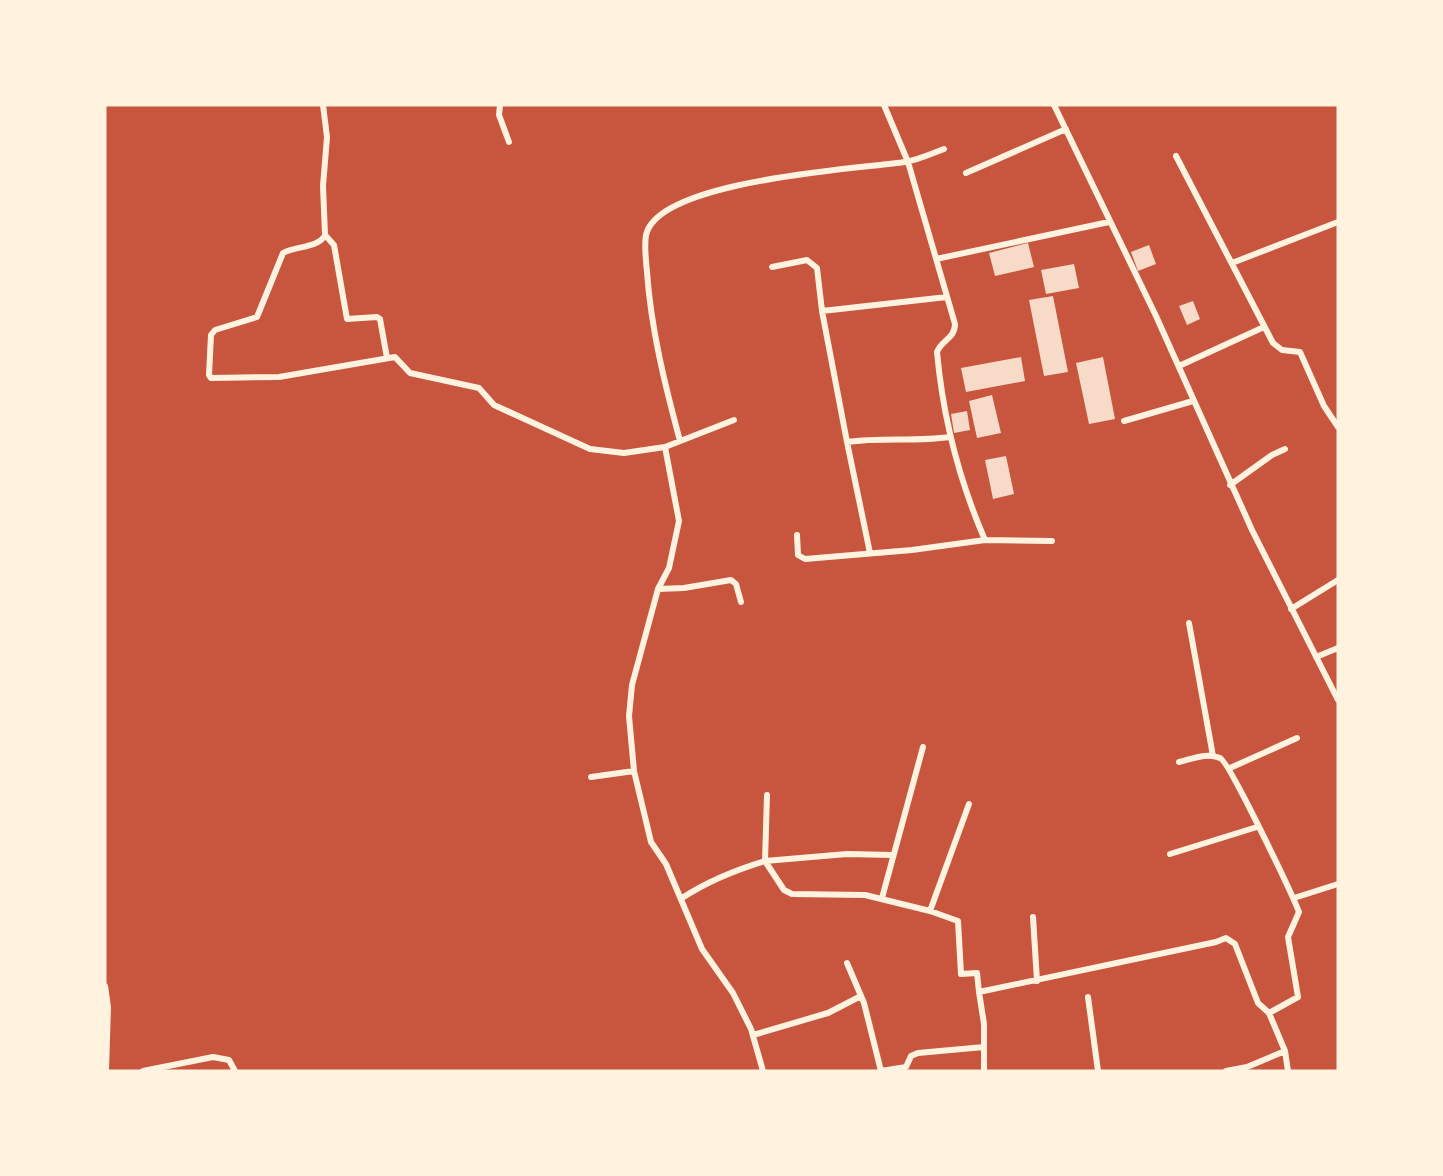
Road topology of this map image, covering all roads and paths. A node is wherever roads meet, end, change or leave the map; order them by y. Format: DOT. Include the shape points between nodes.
graph roads {
  1 [pos="323,105"];
  2 [pos="500,105"];
  3 [pos="884,105"];
  4 [pos="1054,105"];
  5 [pos="1066,129"];
  6 [pos="509,142"];
  7 [pos="944,149"];
  8 [pos="1176,156"];
  9 [pos="908,162"];
  10 [pos="966,174"];
  11 [pos="1109,222"];
  12 [pos="1338,222"];
  13 [pos="325,235"];
  14 [pos="936,259"];
  15 [pos="1232,262"];
  16 [pos="772,267"];
  17 [pos="947,297"];
  18 [pos="822,311"];
  19 [pos="1264,327"];
  20 [pos="387,358"];
  21 [pos="1179,366"];
  22 [pos="1193,402"];
  23 [pos="734,420"];
  24 [pos="1124,421"];
  25 [pos="1338,427"];
  26 [pos="950,437"];
  27 [pos="680,441"];
  28 [pos="847,442"];
  29 [pos="665,447"];
  30 [pos="1285,449"];
  31 [pos="1230,485"];
  32 [pos="797,535"];
  33 [pos="985,540"];
  34 [pos="1052,541"];
  35 [pos="870,553"];
  36 [pos="1338,580"];
  37 [pos="658,589"];
  38 [pos="741,602"];
  39 [pos="1291,609"];
  40 [pos="1189,623"];
  41 [pos="1338,648"];
  42 [pos="1316,657"];
  43 [pos="1338,699"];
  44 [pos="1297,738"];
  45 [pos="924,747"];
  46 [pos="1213,756"];
  47 [pos="1179,762"];
  48 [pos="1230,768"];
  49 [pos="634,771"];
  50 [pos="591,777"];
  51 [pos="767,795"];
  52 [pos="969,804"];
  53 [pos="1257,827"];
  54 [pos="1170,854"];
  55 [pos="893,855"];
  56 [pos="765,861"];
  57 [pos="1338,884"];
  58 [pos="682,898"];
  59 [pos="882,898"];
  60 [pos="1294,898"];
  61 [pos="930,911"];
  62 [pos="1033,917"];
  63 [pos="847,963"];
  64 [pos="1036,981"];
  65 [pos="105,986"];
  66 [pos="980,992"];
  67 [pos="861,996"];
  68 [pos="1088,997"];
  69 [pos="1269,1013"];
  70 [pos="753,1035"];
  71 [pos="984,1047"];
  72 [pos="1285,1051"];
  73 [pos="1249,1069"];
  74 [pos="106,1071"];
  75 [pos="143,1071"];
  76 [pos="236,1071"];
  77 [pos="764,1071"];
  78 [pos="881,1071"];
  79 [pos="984,1071"];
  80 [pos="1098,1071"];
  81 [pos="1226,1071"];
  82 [pos="1288,1071"];
  1 -- 13 [label="street" via="327,137"];
  2 -- 6 [label="street" via="499,116"];
  3 -- 9 [label="street"];
  4 -- 5 [label="street"];
  5 -- 10 [label="street"];
  5 -- 11 [label="street"];
  7 -- 9 [label="street"];
  8 -- 15 [label="street"];
  9 -- 14 [label="street"];
  9 -- 27 [label="street" via="774,178 708,195 666,211 651,224 645,248 649,301"];
  11 -- 14 [label="street"];
  11 -- 21 [label="street"];
  12 -- 15 [label="street"];
  13 -- 20 [label="street" via="334,245 346,319 380,319"];
  13 -- 20 [label="street" via="318,243 283,253 257,317 215,330 211,335 209,375 279,377"];
  14 -- 17 [label="street"];
  15 -- 19 [label="street"];
  16 -- 18 [label="street" via="802,260 812,262 820,275"];
  17 -- 18 [label="street"];
  17 -- 26 [label="street" via="955,331 937,352"];
  18 -- 28 [label="street"];
  19 -- 21 [label="street"];
  19 -- 25 [label="street" via="1278,348 1302,354 1324,406"];
  20 -- 29 [label="street" via="395,357 410,373 425,378 479,388 494,405 590,449 624,453"];
  21 -- 22 [label="street"];
  22 -- 24 [label="street"];
  22 -- 31 [label="street"];
  23 -- 27 [label="street"];
  26 -- 28 [label="street"];
  26 -- 33 [label="street" via="962,483"];
  27 -- 29 [label="street"];
  28 -- 35 [label="street"];
  29 -- 37 [label="street" via="679,520 669,568"];
  30 -- 31 [label="street"];
  31 -- 39 [label="street"];
  32 -- 35 [label="street" via="798,555 802,558"];
  33 -- 34 [label="street"];
  33 -- 35 [label="street"];
  36 -- 39 [label="street"];
  37 -- 38 [label="street" via="731,580"];
  37 -- 49 [label="street" via="632,685 629,716"];
  39 -- 42 [label="street"];
  40 -- 46 [label="street"];
  41 -- 42 [label="street"];
  42 -- 43 [label="street"];
  44 -- 48 [label="street"];
  45 -- 55 [label="street"];
  46 -- 47 [label="street"];
  46 -- 48 [label="street" via="1222,758"];
  48 -- 53 [label="street"];
  49 -- 50 [label="street"];
  49 -- 58 [label="street" via="651,842 663,857"];
  51 -- 56 [label="street"];
  52 -- 61 [label="street"];
  53 -- 54 [label="street"];
  53 -- 60 [label="street"];
  55 -- 56 [label="street" via="847,854"];
  55 -- 59 [label="street"];
  56 -- 58 [label="street" via="700,886"];
  56 -- 59 [label="street" via="784,890 792,894"];
  57 -- 60 [label="street"];
  58 -- 70 [label="street" via="702,949 733,993"];
  59 -- 61 [label="street"];
  60 -- 69 [label="street" via="1300,916 1288,937 1298,997"];
  61 -- 66 [label="street" via="958,921 961,974 977,973"];
  62 -- 64 [label="street"];
  63 -- 67 [label="street"];
  64 -- 66 [label="street"];
  64 -- 69 [label="street" via="1226,938 1234,944 1258,1003"];
  65 -- 74 [label="street"];
  66 -- 71 [label="street"];
  67 -- 70 [label="street" via="828,1013"];
  67 -- 78 [label="street"];
  68 -- 80 [label="street"];
  69 -- 72 [label="street"];
  70 -- 77 [label="street"];
  71 -- 78 [label="street" via="918,1053 906,1067"];
  71 -- 79 [label="street"];
  72 -- 73 [label="street"];
  72 -- 82 [label="street"];
  73 -- 81 [label="street"];
  75 -- 76 [label="street" via="213,1057 229,1060"];
}
